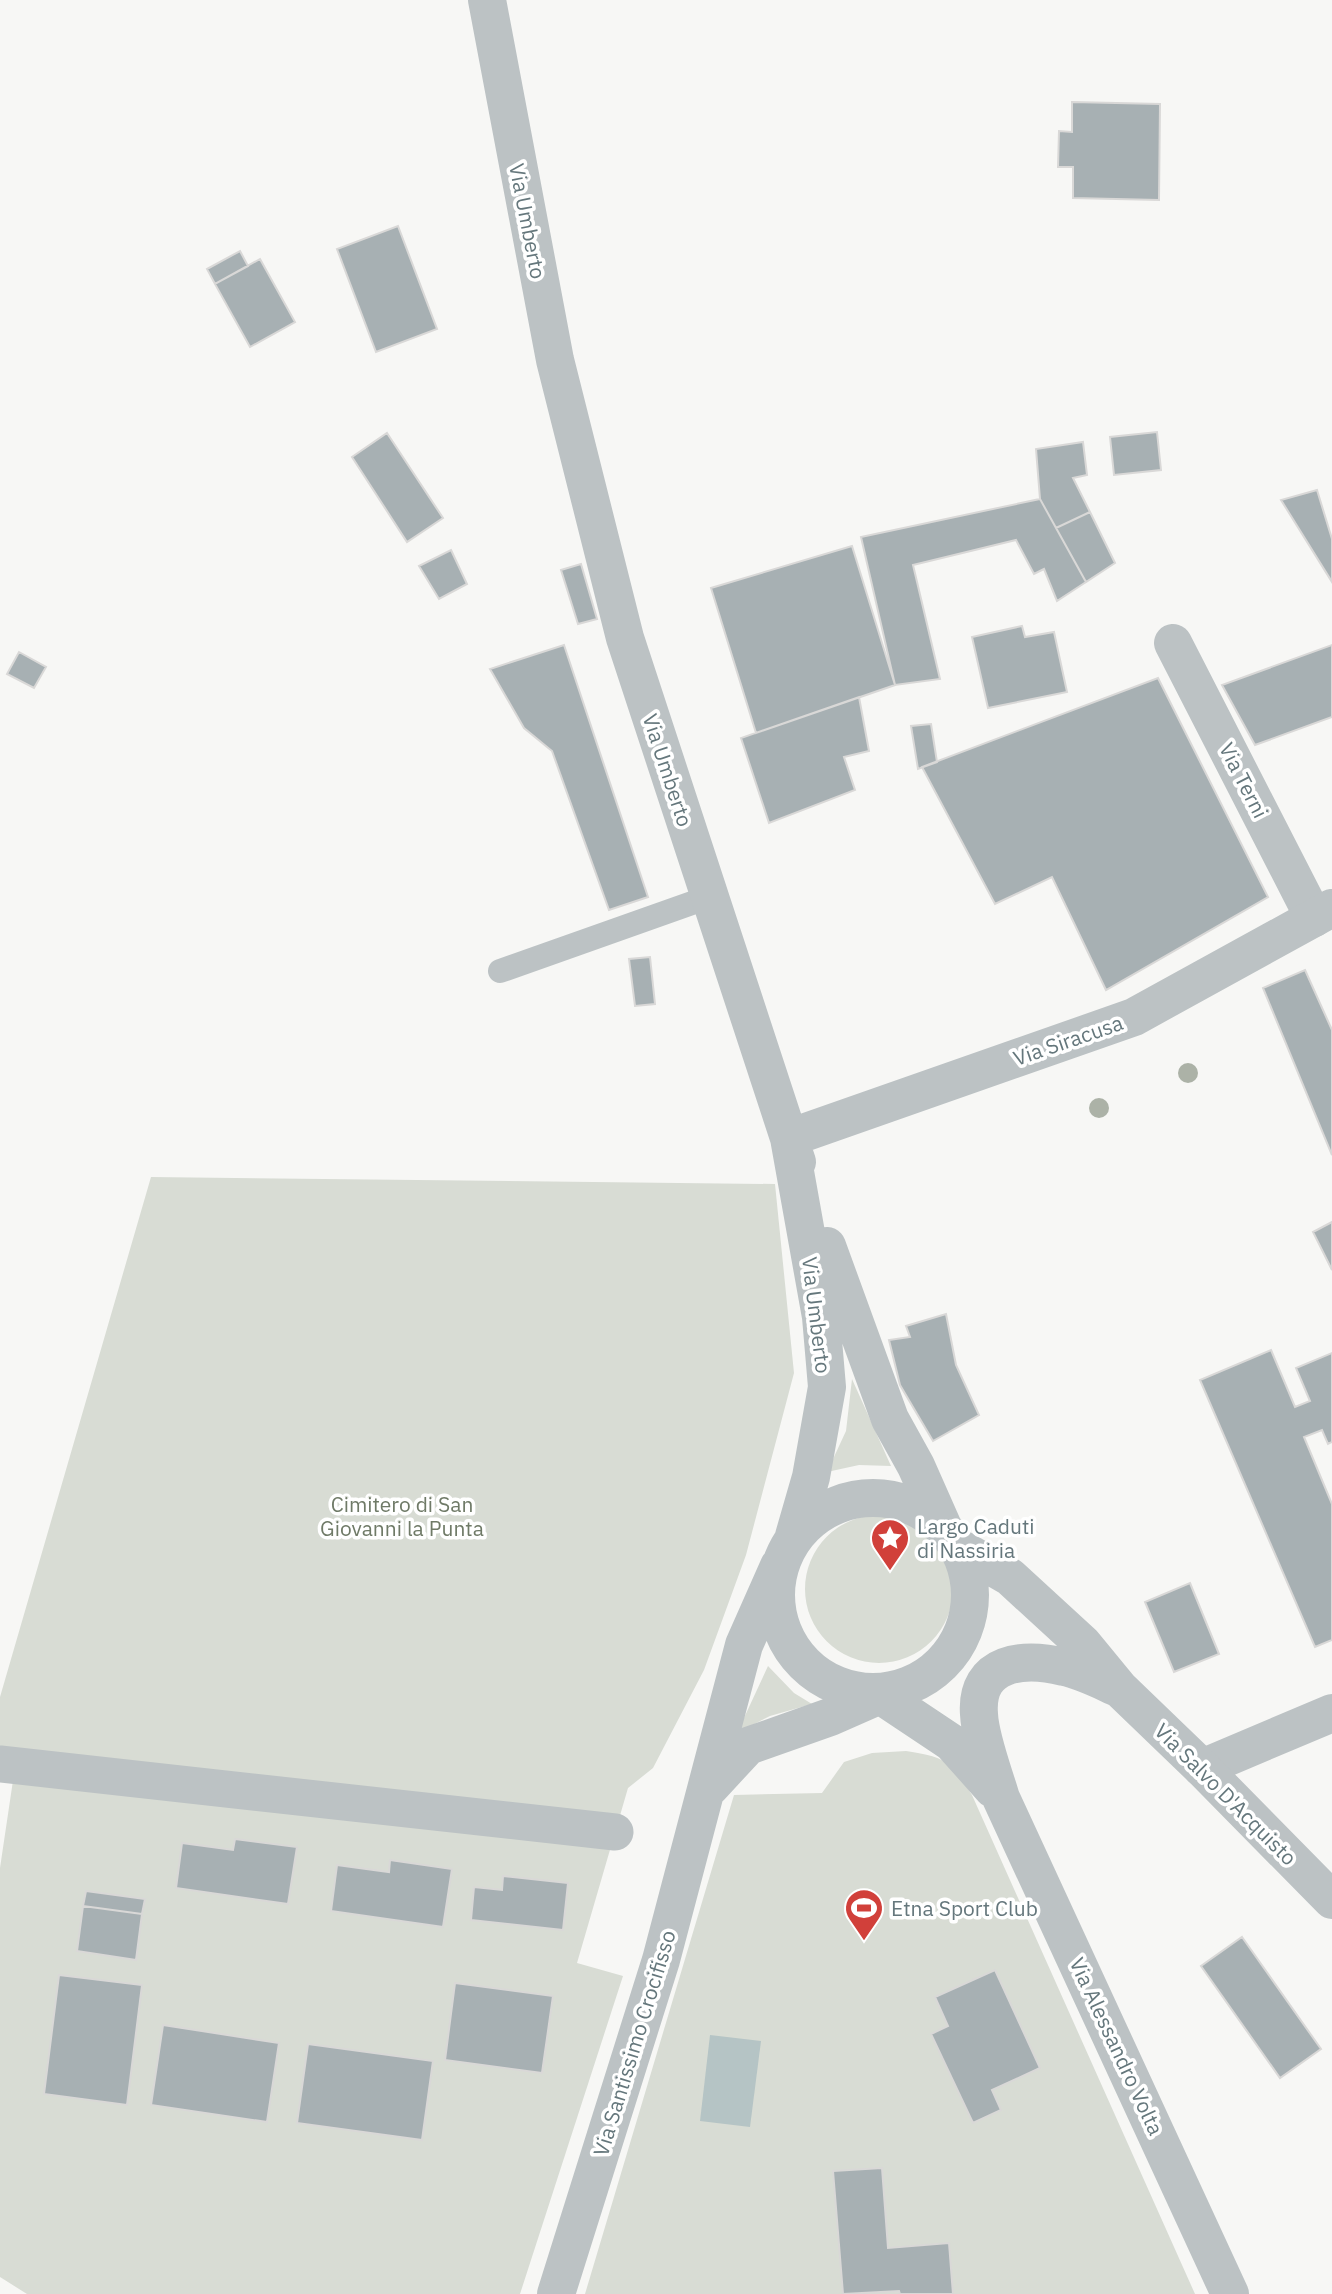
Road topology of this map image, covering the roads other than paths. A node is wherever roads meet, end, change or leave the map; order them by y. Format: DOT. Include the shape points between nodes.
graph roads {
  1 [pos="487,0"];
  2 [pos="1173,643"];
  3 [pos="709,897"];
  4 [pos="1323,913"];
  5 [pos="500,971"];
  6 [pos="789,1138"];
  7 [pos="950,1537"];
  8 [pos="787,1551"];
  9 [pos="970,1607"];
  10 [pos="975,1660"];
  11 [pos="1020,1663"];
  12 [pos="937,1669"];
  13 [pos="1120,1689"];
  14 [pos="880,1695"];
  15 [pos="979,1697"];
  16 [pos="1332,1713"];
  17 [pos="0,1764"];
  18 [pos="1202,1768"];
  19 [pos="706,1791"];
  20 [pos="1001,1798"];
  21 [pos="615,1832"];
  22 [pos="1332,1900"];
  23 [pos="556,2294"];
  24 [pos="1230,2294"];
  1 -- 3 [label="street, Via Umberto" via="558,373 625,638"];
  2 -- 4 [label="street, Via Terni"];
  3 -- 5 [label="lane"];
  3 -- 6 [label="street, Via Umberto"];
  4 -- 6 [label="street, Via Siracusa" via="1134,1017"];
  6 -- 7 [label="street" via="890,1419"];
  6 -- 8 [label="street, Via Umberto" via="821,1317 827,1387 811,1477"];
  7 -- 8 [label="street" via="916,1507 884,1498 850,1500 819,1513"];
  7 -- 9 [label="street" via="966,1566"];
  7 -- 13 [label="street, Via Salvo D'Acquisto" via="1010,1577 1083,1644"];
  8 -- 14 [label="street" via="775,1596 780,1626 794,1653 816,1675 834,1684"];
  8 -- 19 [label="street, Via Santissimo Crocifisso" via="744,1645"];
  9 -- 10 [label="street"];
  9 -- 12 [label="street" via="953,1651"];
  10 -- 11 [label="street"];
  10 -- 12 [label="street"];
  10 -- 15 [label="street"];
  11 -- 13 [label="street" via="1066,1667"];
  11 -- 15 [label="street" via="989,1676"];
  12 -- 14 [label="street" via="911,1685"];
  13 -- 18 [label="street, Via Salvo D'Acquisto"];
  14 -- 19 [label="street" via="748,1746"];
  14 -- 20 [label="street" via="952,1743"];
  15 -- 20 [label="street" via="979,1717"];
  16 -- 18 [label="street"];
  17 -- 21 [label="street"];
  18 -- 22 [label="street, Via Salvo D'Acquisto"];
  19 -- 23 [label="street, Via Santissimo Crocifisso" via="662,1961"];
  20 -- 24 [label="street, Via Alessandro Volta"];
}
